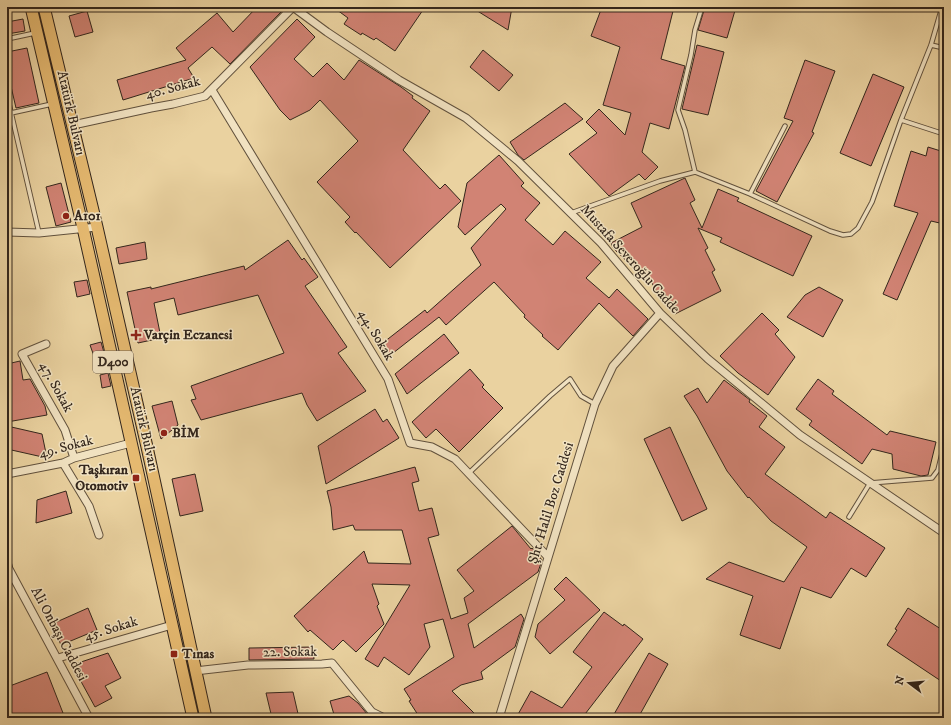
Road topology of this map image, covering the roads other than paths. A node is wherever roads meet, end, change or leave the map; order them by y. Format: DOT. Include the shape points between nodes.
graph roads {
  1 [pos="31,7"];
  2 [pos="44,7"];
  3 [pos="293,7"];
  4 [pos="702,7"];
  5 [pos="942,7"];
  6 [pos="37,33"];
  7 [pos="7,39"];
  8 [pos="931,44"];
  9 [pos="944,48"];
  10 [pos="212,90"];
  11 [pos="7,94"];
  12 [pos="53,103"];
  13 [pos="11,113"];
  14 [pos="901,120"];
  15 [pos="72,125"];
  16 [pos="785,126"];
  17 [pos="944,134"];
  18 [pos="695,172"];
  19 [pos="750,194"];
  20 [pos="571,213"];
  21 [pos="97,227"];
  22 [pos="83,228"];
  23 [pos="7,232"];
  24 [pos="39,233"];
  25 [pos="660,313"];
  26 [pos="46,344"];
  27 [pos="595,404"];
  28 [pos="131,443"];
  29 [pos="944,444"];
  30 [pos="74,458"];
  31 [pos="63,464"];
  32 [pos="469,473"];
  33 [pos="7,474"];
  34 [pos="870,483"];
  35 [pos="849,517"];
  36 [pos="944,533"];
  37 [pos="99,535"];
  38 [pos="548,557"];
  39 [pos="7,562"];
  40 [pos="172,625"];
  41 [pos="58,658"];
  42 [pos="195,671"];
  43 [pos="89,718"];
  44 [pos="193,718"];
  45 [pos="206,718"];
  46 [pos="384,718"];
  47 [pos="499,718"];
  1 -- 6 [label="main road, Atatürk Bulvarı / D400"];
  2 -- 15 [label="main road, Atatürk Bulvarı / D400"];
  3 -- 10 [label="street, 40. Sokak"];
  3 -- 20 [label="street, Mustafa Severoğlu Cadde" via="399,80 466,118 518,161"];
  4 -- 18 [label="lane" via="678,110"];
  5 -- 8 [label="lane"];
  6 -- 7 [label="lane"];
  6 -- 12 [label="main road, Atatürk Bulvarı / D400"];
  8 -- 9 [label="lane"];
  8 -- 14 [label="lane"];
  10 -- 15 [label="street, 40. Sokak" via="205,96"];
  10 -- 32 [label="street, 44. Sokak" via="388,379 410,443 432,447 455,458"];
  11 -- 13 [label="lane"];
  12 -- 13 [label="lane"];
  12 -- 22 [label="main road, Atatürk Bulvarı / D400"];
  13 -- 24 [label="lane"];
  14 -- 17 [label="lane"];
  14 -- 19 [label="lane" via="872,202 858,228 851,234 843,235 830,231"];
  15 -- 21 [label="main road, Atatürk Bulvarı / D400"];
  16 -- 19 [label="lane"];
  18 -- 19 [label="lane"];
  18 -- 20 [label="lane" via="660,181"];
  20 -- 25 [label="street, Mustafa Severoğlu Cadde" via="601,243"];
  21 -- 22 [label="street"];
  21 -- 42 [label="main road, Atatürk Bulvarı / D400"];
  22 -- 24 [label="street"];
  22 -- 28 [label="main road, Atatürk Bulvarı / D400"];
  23 -- 24 [label="street"];
  25 -- 27 [label="street, Şht. Halil Boz Caddesi" via="613,366"];
  25 -- 34 [label="street, Mustafa Severoğlu Cadde" via="708,359 788,425"];
  26 -- 30 [label="street, 47. Sokak" via="22,354 65,430"];
  27 -- 32 [label="lane" via="581,396 570,379"];
  27 -- 38 [label="street, Şht. Halil Boz Caddesi"];
  28 -- 30 [label="street, 49. Sokak"];
  28 -- 40 [label="main road, Atatürk Bulvarı / D400"];
  29 -- 34 [label="lane" via="938,470 932,478"];
  30 -- 31 [label="street, 49. Sokak"];
  31 -- 33 [label="street, 49. Sokak"];
  31 -- 37 [label="street" via="89,506"];
  32 -- 38 [label="street, 44. Sokak"];
  34 -- 35 [label="lane"];
  34 -- 36 [label="street, Mustafa Severoğlu Cadde"];
  38 -- 47 [label="street, Şht. Halil Boz Caddesi"];
  39 -- 41 [label="street, Ali Onbaşı Caddesi"];
  40 -- 41 [label="street, 45. Sokak"];
  40 -- 44 [label="main road, Atatürk Bulvarı / D400"];
  41 -- 43 [label="street, Ali Onbaşı Caddesi"];
  42 -- 45 [label="main road, Atatürk Bulvarı / D400"];
  42 -- 46 [label="street, 22. Sokak" via="248,665 332,663 372,712"];
}
